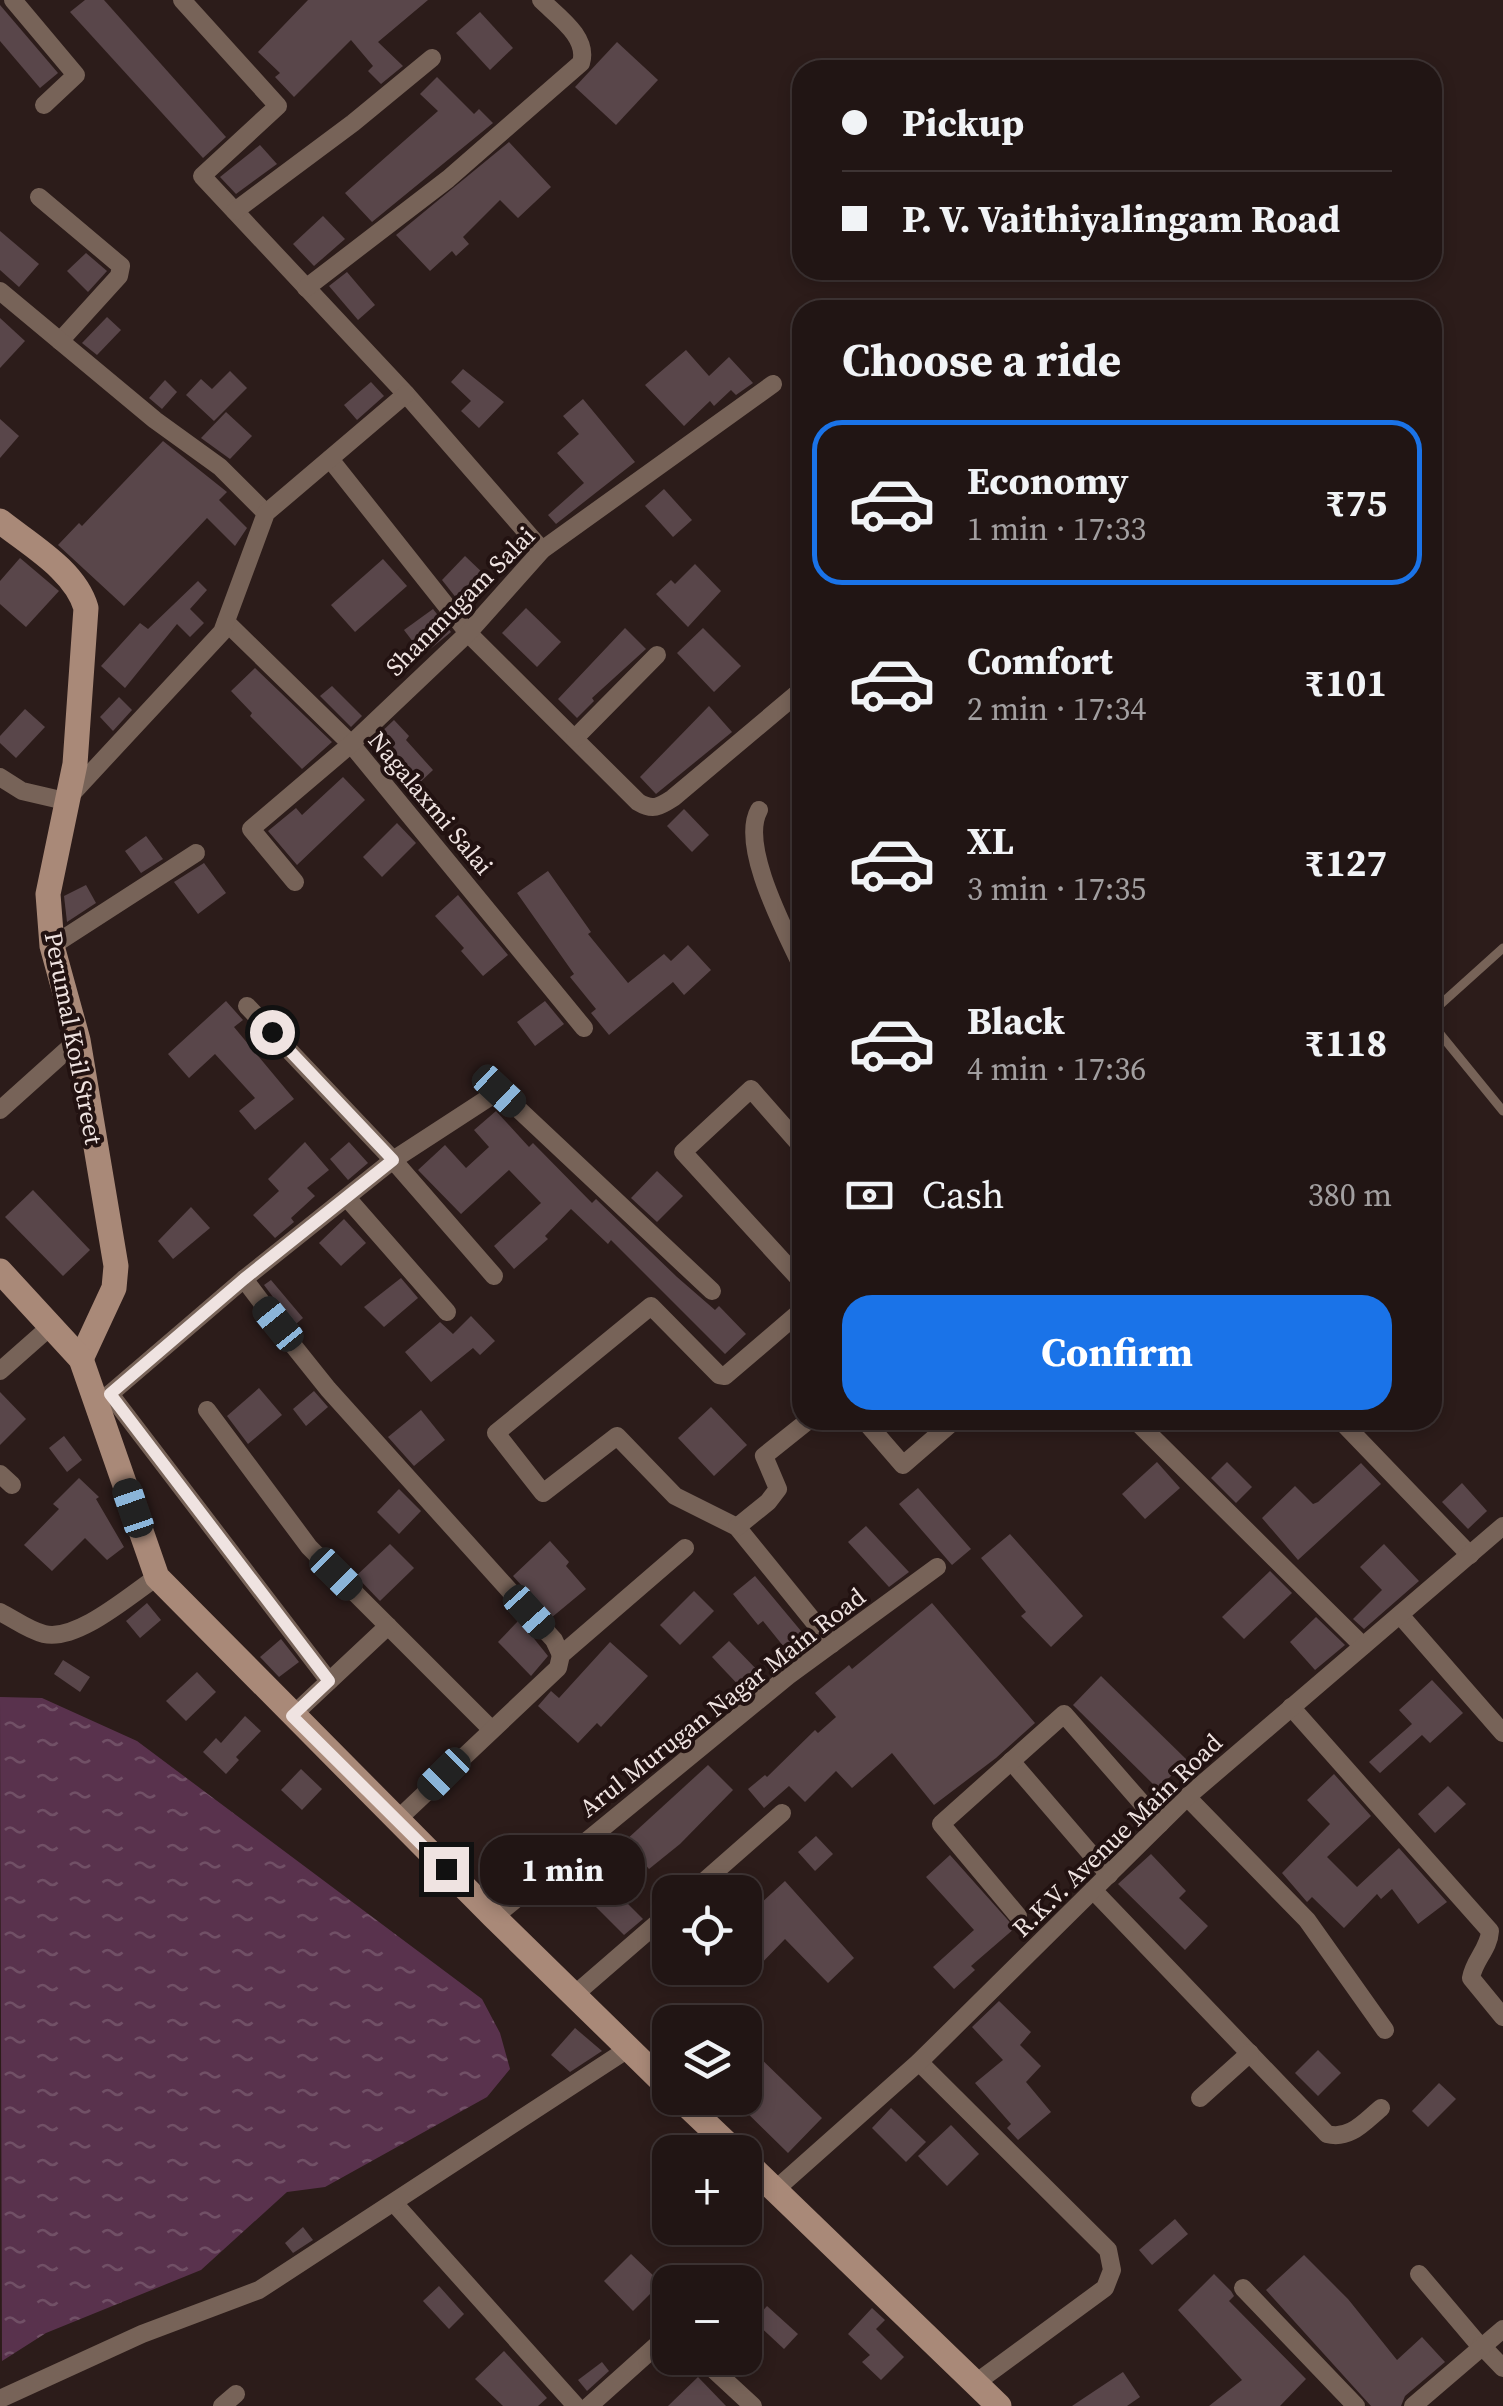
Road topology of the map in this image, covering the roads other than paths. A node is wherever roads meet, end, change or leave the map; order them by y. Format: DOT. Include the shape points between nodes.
graph roads {
  1 [pos="13,0"];
  2 [pos="182,0"];
  3 [pos="541,0"];
  4 [pos="432,58"];
  5 [pos="44,105"];
  6 [pos="39,196"];
  7 [pos="235,211"];
  8 [pos="306,288"];
  9 [pos="0,292"];
  10 [pos="60,341"];
  11 [pos="772,384"];
  12 [pos="406,394"];
  13 [pos="330,459"];
  14 [pos="266,513"];
  15 [pos="0,521"];
  16 [pos="542,550"];
  17 [pos="226,622"];
  18 [pos="468,633"];
  19 [pos="657,655"];
  20 [pos="792,698"];
  21 [pos="575,738"];
  22 [pos="351,744"];
  23 [pos="0,777"];
  24 [pos="65,802"];
  25 [pos="758,810"];
  26 [pos="196,854"];
  27 [pos="295,882"];
  28 [pos="52,946"];
  29 [pos="792,946"];
  30 [pos="1503,948"];
  31 [pos="1442,1003"];
  32 [pos="248,1006"];
  33 [pos="584,1028"];
  34 [pos="1442,1036"];
  35 [pos="78,1040"];
  36 [pos="0,1110"];
  37 [pos="1503,1111"];
  38 [pos="792,1135"];
  39 [pos="393,1160"];
  40 [pos="348,1199"];
  41 [pos="792,1271"];
  42 [pos="0,1272"];
  43 [pos="494,1276"];
  44 [pos="244,1279"];
  45 [pos="712,1291"];
  46 [pos="447,1312"];
  47 [pos="792,1319"];
  48 [pos="278,1324"];
  49 [pos="51,1326"];
  50 [pos="292,1344"];
  51 [pos="80,1358"];
  52 [pos="0,1371"];
  53 [pos="104,1399"];
  54 [pos="206,1410"];
  55 [pos="796,1430"];
  56 [pos="873,1430"];
  57 [pos="943,1430"];
  58 [pos="1145,1430"];
  59 [pos="1350,1430"];
  60 [pos="737,1526"];
  61 [pos="1500,1536"];
  62 [pos="685,1548"];
  63 [pos="1470,1555"];
  64 [pos="936,1566"];
  65 [pos="157,1577"];
  66 [pos="0,1612"];
  67 [pos="1400,1615"];
  68 [pos="388,1626"];
  69 [pos="832,1644"];
  70 [pos="1364,1646"];
  71 [pos="562,1655"];
  72 [pos="329,1681"];
  73 [pos="1291,1707"];
  74 [pos="292,1716"];
  75 [pos="490,1728"];
  76 [pos="1503,1733"];
  77 [pos="1012,1761"];
  78 [pos="1187,1796"];
  79 [pos="782,1814"];
  80 [pos="398,1820"];
  81 [pos="1160,1824"];
  82 [pos="712,1875"];
  83 [pos="1109,1876"];
  84 [pos="1093,1890"];
  85 [pos="1018,1916"];
  86 [pos="494,1917"];
  87 [pos="652,1928"];
  88 [pos="573,1996"];
  89 [pos="1503,2017"];
  90 [pos="1385,2030"];
  91 [pos="628,2049"];
  92 [pos="1250,2053"];
  93 [pos="919,2062"];
  94 [pos="652,2072"];
  95 [pos="1200,2098"];
  96 [pos="1381,2108"];
  97 [pos="696,2115"];
  98 [pos="718,2135"];
  99 [pos="762,2177"];
  100 [pos="775,2190"];
  101 [pos="394,2203"];
  102 [pos="1420,2274"];
  103 [pos="1243,2288"];
  104 [pos="1503,2330"];
  105 [pos="1481,2346"];
  106 [pos="652,2349"];
  107 [pos="1503,2368"];
  108 [pos="719,2375"];
  109 [pos="976,2382"];
  110 [pos="0,2398"];
  111 [pos="576,2406"];
  112 [pos="589,2406"];
  113 [pos="753,2406"];
  114 [pos="999,2406"];
  115 [pos="1356,2406"];
  116 [pos="1413,2406"];
  1 -- 5 [label="street" via="76,75"];
  2 -- 7 [label="street" via="278,106 202,176"];
  3 -- 8 [label="street" via="578,38 581,62 448,179"];
  4 -- 7 [label="street"];
  6 -- 10 [label="street" via="122,271"];
  7 -- 8 [label="street"];
  8 -- 12 [label="street"];
  9 -- 10 [label="street"];
  10 -- 14 [label="street" via="220,468"];
  11 -- 16 [label="street, Shanmugam Salai"];
  12 -- 13 [label="street"];
  12 -- 16 [label="street"];
  13 -- 14 [label="street"];
  13 -- 18 [label="street"];
  14 -- 17 [label="street"];
  15 -- 24 [label="street, Perumal Koil Street" via="70,578 86,608 75,764"];
  16 -- 18 [label="street, Shanmugam Salai"];
  17 -- 22 [label="street, Nagalaxmi Salai"];
  17 -- 24 [label="street"];
  18 -- 21 [label="street"];
  18 -- 22 [label="street, Shanmugam Salai"];
  19 -- 21 [label="street"];
  20 -- 21 [label="street" via="658,808 638,802"];
  22 -- 27 [label="street, Shanmugam Salai" via="251,829"];
  22 -- 33 [label="street, Nagalaxmi Salai"];
  23 -- 24 [label="street" via="22,791"];
  24 -- 28 [label="street, Perumal Koil Street" via="48,894"];
  25 -- 29 [label="street" via="752,837 767,894"];
  26 -- 28 [label="street"];
  28 -- 35 [label="street, Perumal Koil Street"];
  30 -- 31 [label="lane"];
  32 -- 39 [label="street"];
  34 -- 37 [label="lane"];
  35 -- 36 [label="street"];
  35 -- 51 [label="street, Perumal Koil Street" via="116,1276"];
  38 -- 41 [label="street" via="751,1089 684,1152"];
  39 -- 40 [label="street"];
  39 -- 43 [label="street"];
  39 -- 45 [label="street" via="499,1091"];
  40 -- 44 [label="street"];
  40 -- 46 [label="street"];
  42 -- 49 [label="street"];
  44 -- 48 [label="street"];
  44 -- 53 [label="street"];
  47 -- 60 [label="street" via="725,1376 651,1306 496,1433 542,1493 617,1436 676,1496"];
  49 -- 51 [label="street"];
  49 -- 52 [label="street"];
  50 -- 71 [label="street"];
  51 -- 53 [label="street"];
  53 -- 65 [label="street"];
  53 -- 72 [label="street"];
  54 -- 68 [label="street" via="310,1547"];
  55 -- 60 [label="street" via="764,1456 778,1489"];
  56 -- 57 [label="street" via="903,1465"];
  58 -- 70 [label="street"];
  59 -- 63 [label="street"];
  60 -- 69 [label="street"];
  61 -- 63 [label="street, R.K.V. Avenue Main Road"];
  62 -- 71 [label="street"];
  63 -- 67 [label="street, R.K.V. Avenue Main Road"];
  64 -- 69 [label="street, Arul Murugan Nagar Main Road"];
  65 -- 66 [label="street" via="60,1634 44,1634"];
  65 -- 74 [label="street"];
  67 -- 70 [label="street, R.K.V. Avenue Main Road"];
  67 -- 76 [label="street"];
  68 -- 72 [label="street"];
  68 -- 75 [label="street"];
  69 -- 86 [label="street, Arul Murugan Nagar Main Road"];
  70 -- 73 [label="street, R.K.V. Avenue Main Road"];
  71 -- 75 [label="street" via="558,1668"];
  72 -- 74 [label="street"];
  73 -- 78 [label="street, R.K.V. Avenue Main Road"];
  73 -- 89 [label="street" via="1490,1931 1470,1978"];
  74 -- 80 [label="street"];
  75 -- 80 [label="street"];
  77 -- 81 [label="street" via="1064,1714"];
  77 -- 83 [label="street"];
  77 -- 85 [label="street" via="941,1824"];
  78 -- 81 [label="street, R.K.V. Avenue Main Road"];
  78 -- 90 [label="street" via="1307,1920"];
  79 -- 82 [label="street"];
  80 -- 86 [label="street"];
  81 -- 83 [label="street, R.K.V. Avenue Main Road"];
  83 -- 84 [label="street, R.K.V. Avenue Main Road"];
  84 -- 92 [label="street"];
  84 -- 93 [label="street, R.K.V. Avenue Main Road"];
  86 -- 88 [label="street"];
  87 -- 88 [label="street"];
  88 -- 91 [label="street"];
  91 -- 94 [label="street"];
  91 -- 101 [label="street"];
  92 -- 95 [label="street"];
  92 -- 96 [label="street" via="1327,2134 1352,2133"];
  93 -- 100 [label="street, R.K.V. Avenue Main Road"];
  93 -- 109 [label="street" via="1108,2250 1112,2270 1105,2288"];
  97 -- 98 [label="street"];
  99 -- 100 [label="street"];
  100 -- 109 [label="street"];
  101 -- 110 [label="street" via="259,2290"];
  101 -- 111 [label="street" via="517,2350"];
  102 -- 105 [label="street"];
  103 -- 115 [label="street"];
  104 -- 105 [label="street"];
  105 -- 107 [label="street"];
  105 -- 116 [label="street"];
  106 -- 112 [label="street"];
  108 -- 113 [label="street"];
  109 -- 114 [label="street"];
}
